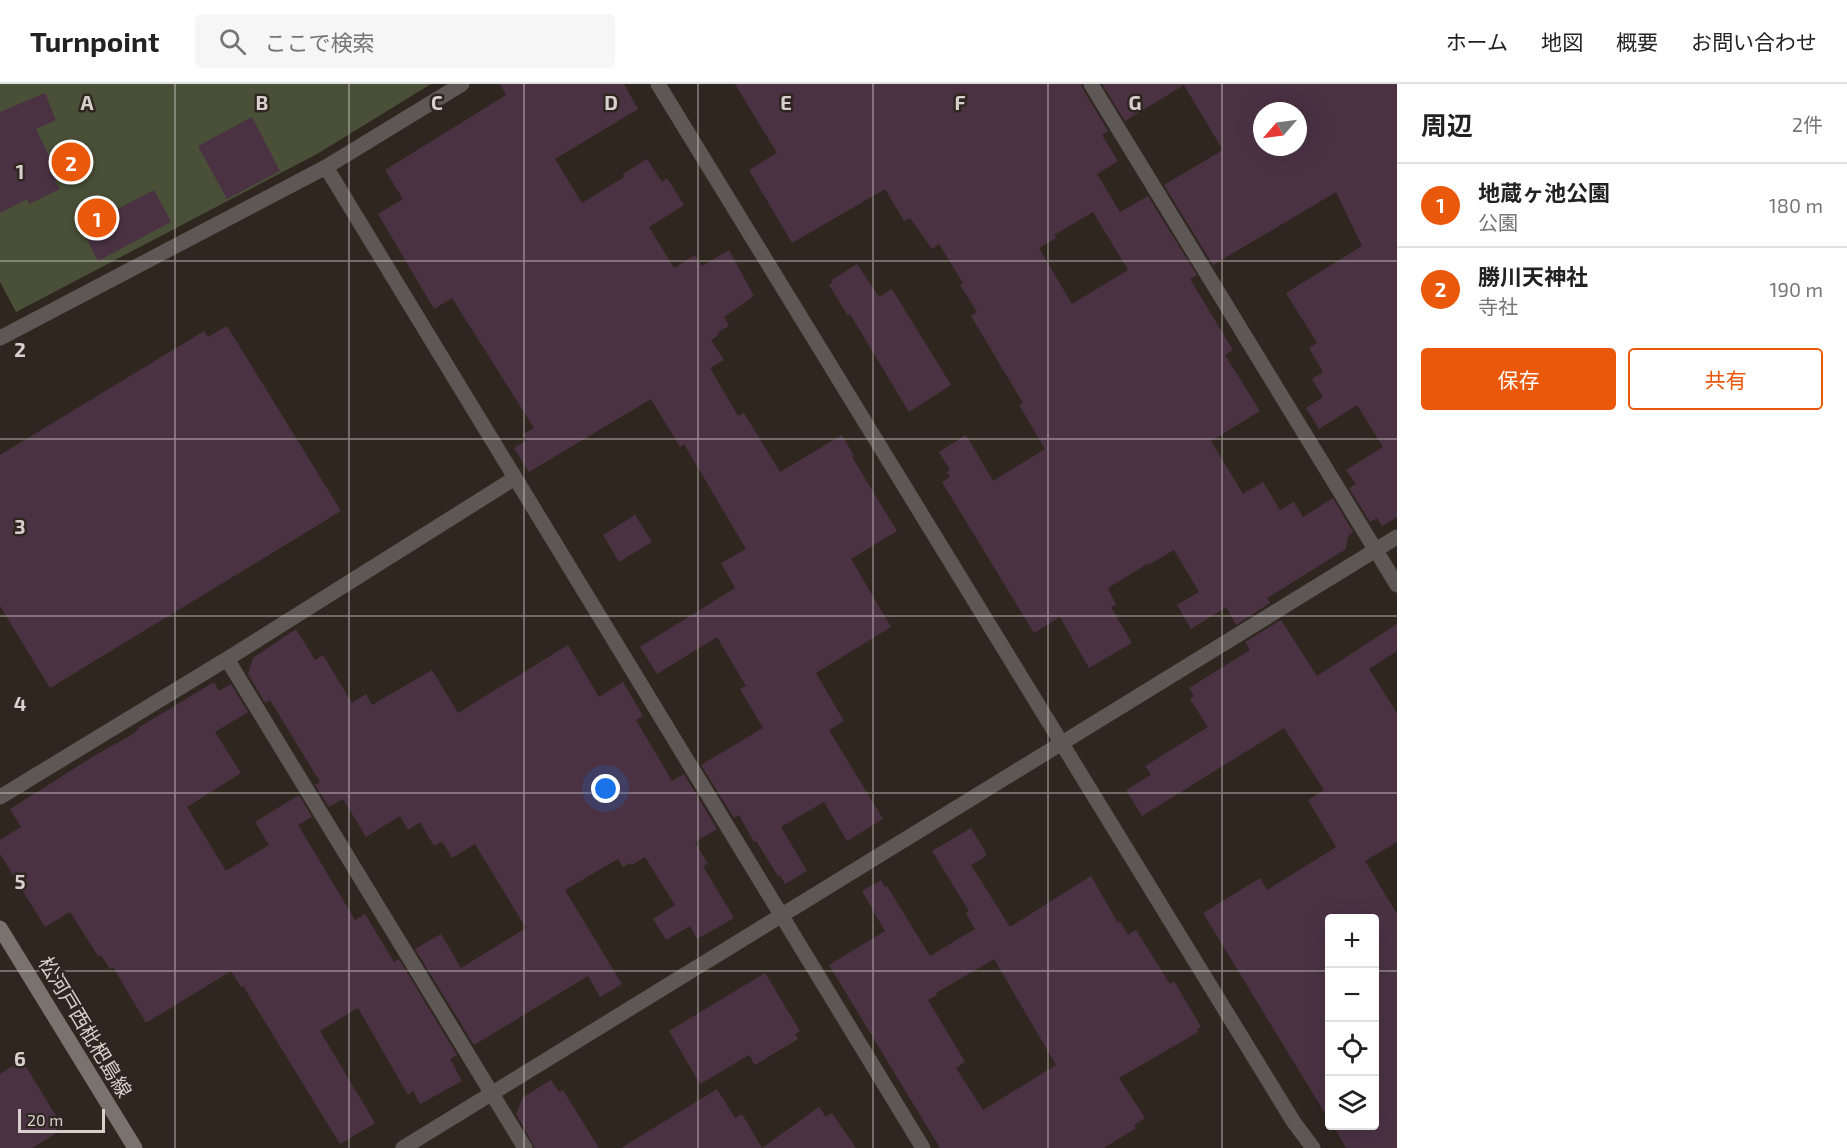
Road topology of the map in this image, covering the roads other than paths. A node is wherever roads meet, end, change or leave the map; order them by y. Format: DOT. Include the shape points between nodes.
graph roads {
  1 [pos="462,84"];
  2 [pos="658,84"];
  3 [pos="1091,84"];
  4 [pos="326,166"];
  5 [pos="0,338"];
  6 [pos="515,478"];
  7 [pos="1397,537"];
  8 [pos="1376,550"];
  9 [pos="1397,585"];
  10 [pos="227,659"];
  11 [pos="1060,744"];
  12 [pos="0,797"];
  13 [pos="782,916"];
  14 [pos="0,928"];
  15 [pos="492,1094"];
  16 [pos="135,1148"];
  17 [pos="403,1148"];
  18 [pos="525,1148"];
  19 [pos="923,1148"];
  20 [pos="1313,1148"];
  1 -- 4 [label="street"];
  2 -- 11 [label="street"];
  3 -- 8 [label="street"];
  4 -- 5 [label="street"];
  4 -- 6 [label="street"];
  6 -- 10 [label="street"];
  6 -- 13 [label="street"];
  7 -- 8 [label="street"];
  8 -- 9 [label="street"];
  8 -- 11 [label="street"];
  10 -- 12 [label="street"];
  10 -- 15 [label="street"];
  11 -- 13 [label="street"];
  11 -- 20 [label="street"];
  13 -- 15 [label="street"];
  13 -- 19 [label="street"];
  14 -- 16 [label="main road, 松河戸西枇杷島線"];
  15 -- 17 [label="street"];
  15 -- 18 [label="street"];
}
